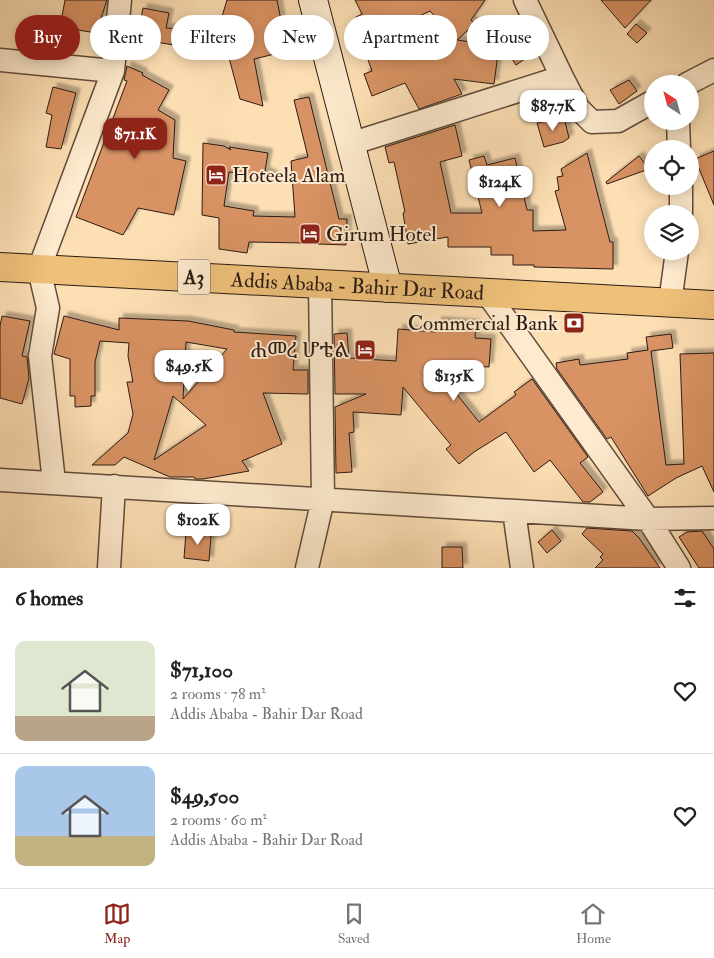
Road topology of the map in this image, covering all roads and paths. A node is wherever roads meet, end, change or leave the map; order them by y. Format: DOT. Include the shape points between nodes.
graph roads {
  1 [pos="120,0"];
  2 [pos="313,0"];
  3 [pos="525,0"];
  4 [pos="0,60"];
  5 [pos="714,70"];
  6 [pos="113,71"];
  7 [pos="562,77"];
  8 [pos="699,78"];
  9 [pos="644,106"];
  10 [pos="350,144"];
  11 [pos="676,260"];
  12 [pos="0,267"];
  13 [pos="40,269"];
  14 [pos="320,284"];
  15 [pos="388,288"];
  16 [pos="487,293"];
  17 [pos="670,303"];
  18 [pos="714,304"];
  19 [pos="0,480"];
  20 [pos="54,482"];
  21 [pos="114,486"];
  22 [pos="322,499"];
  23 [pos="514,510"];
  24 [pos="714,518"];
  25 [pos="648,519"];
  26 [pos="109,568"];
  27 [pos="307,568"];
  28 [pos="522,568"];
  29 [pos="679,568"];
  1 -- 6 [label="street"];
  2 -- 10 [label="street"];
  3 -- 7 [label="street"];
  4 -- 6 [label="street"];
  5 -- 8 [label="street"];
  6 -- 13 [label="street"];
  7 -- 9 [label="street" via="578,108 592,122 618,121"];
  7 -- 10 [label="street"];
  10 -- 15 [label="street"];
  11 -- 17 [label="street"];
  12 -- 13 [label="highway, Addis Ababa - Bahir Dar Road / A3"];
  13 -- 14 [label="highway, Addis Ababa - Bahir Dar Road / A3"];
  13 -- 20 [label="street" via="48,308 40,356"];
  14 -- 15 [label="highway, Addis Ababa - Bahir Dar Road / A3"];
  14 -- 22 [label="street"];
  15 -- 16 [label="highway, Addis Ababa - Bahir Dar Road / A3"];
  16 -- 17 [label="highway, Addis Ababa - Bahir Dar Road / A3"];
  16 -- 25 [label="street"];
  17 -- 18 [label="highway, Addis Ababa - Bahir Dar Road / A3"];
  19 -- 20 [label="street"];
  20 -- 21 [label="street"];
  21 -- 22 [label="street"];
  21 -- 26 [label="street"];
  22 -- 23 [label="street"];
  22 -- 27 [label="street"];
  23 -- 25 [label="street"];
  23 -- 28 [label="street"];
  24 -- 25 [label="street"];
  25 -- 29 [label="street"];
}
